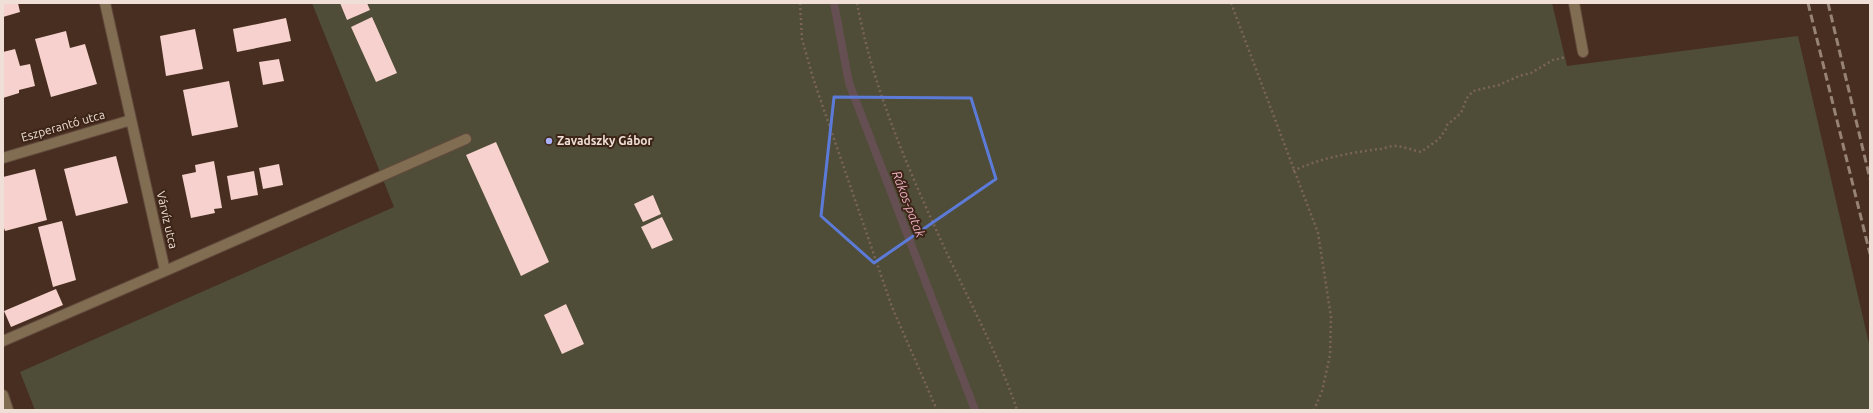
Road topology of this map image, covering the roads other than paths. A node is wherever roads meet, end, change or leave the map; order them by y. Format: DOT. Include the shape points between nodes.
graph roads {
  1 [pos="105,3"];
  2 [pos="1574,3"];
  3 [pos="1583,52"];
  4 [pos="131,120"];
  5 [pos="466,139"];
  6 [pos="3,158"];
  7 [pos="165,271"];
  8 [pos="3,341"];
  9 [pos="3,395"];
  10 [pos="8,410"];
  1 -- 4 [label="street, Várvíz utca"];
  2 -- 3 [label="street"];
  4 -- 6 [label="street, Eszperantó utca"];
  4 -- 7 [label="street, Várvíz utca"];
  5 -- 7 [label="street"];
  7 -- 8 [label="street"];
  9 -- 10 [label="street"];
}
